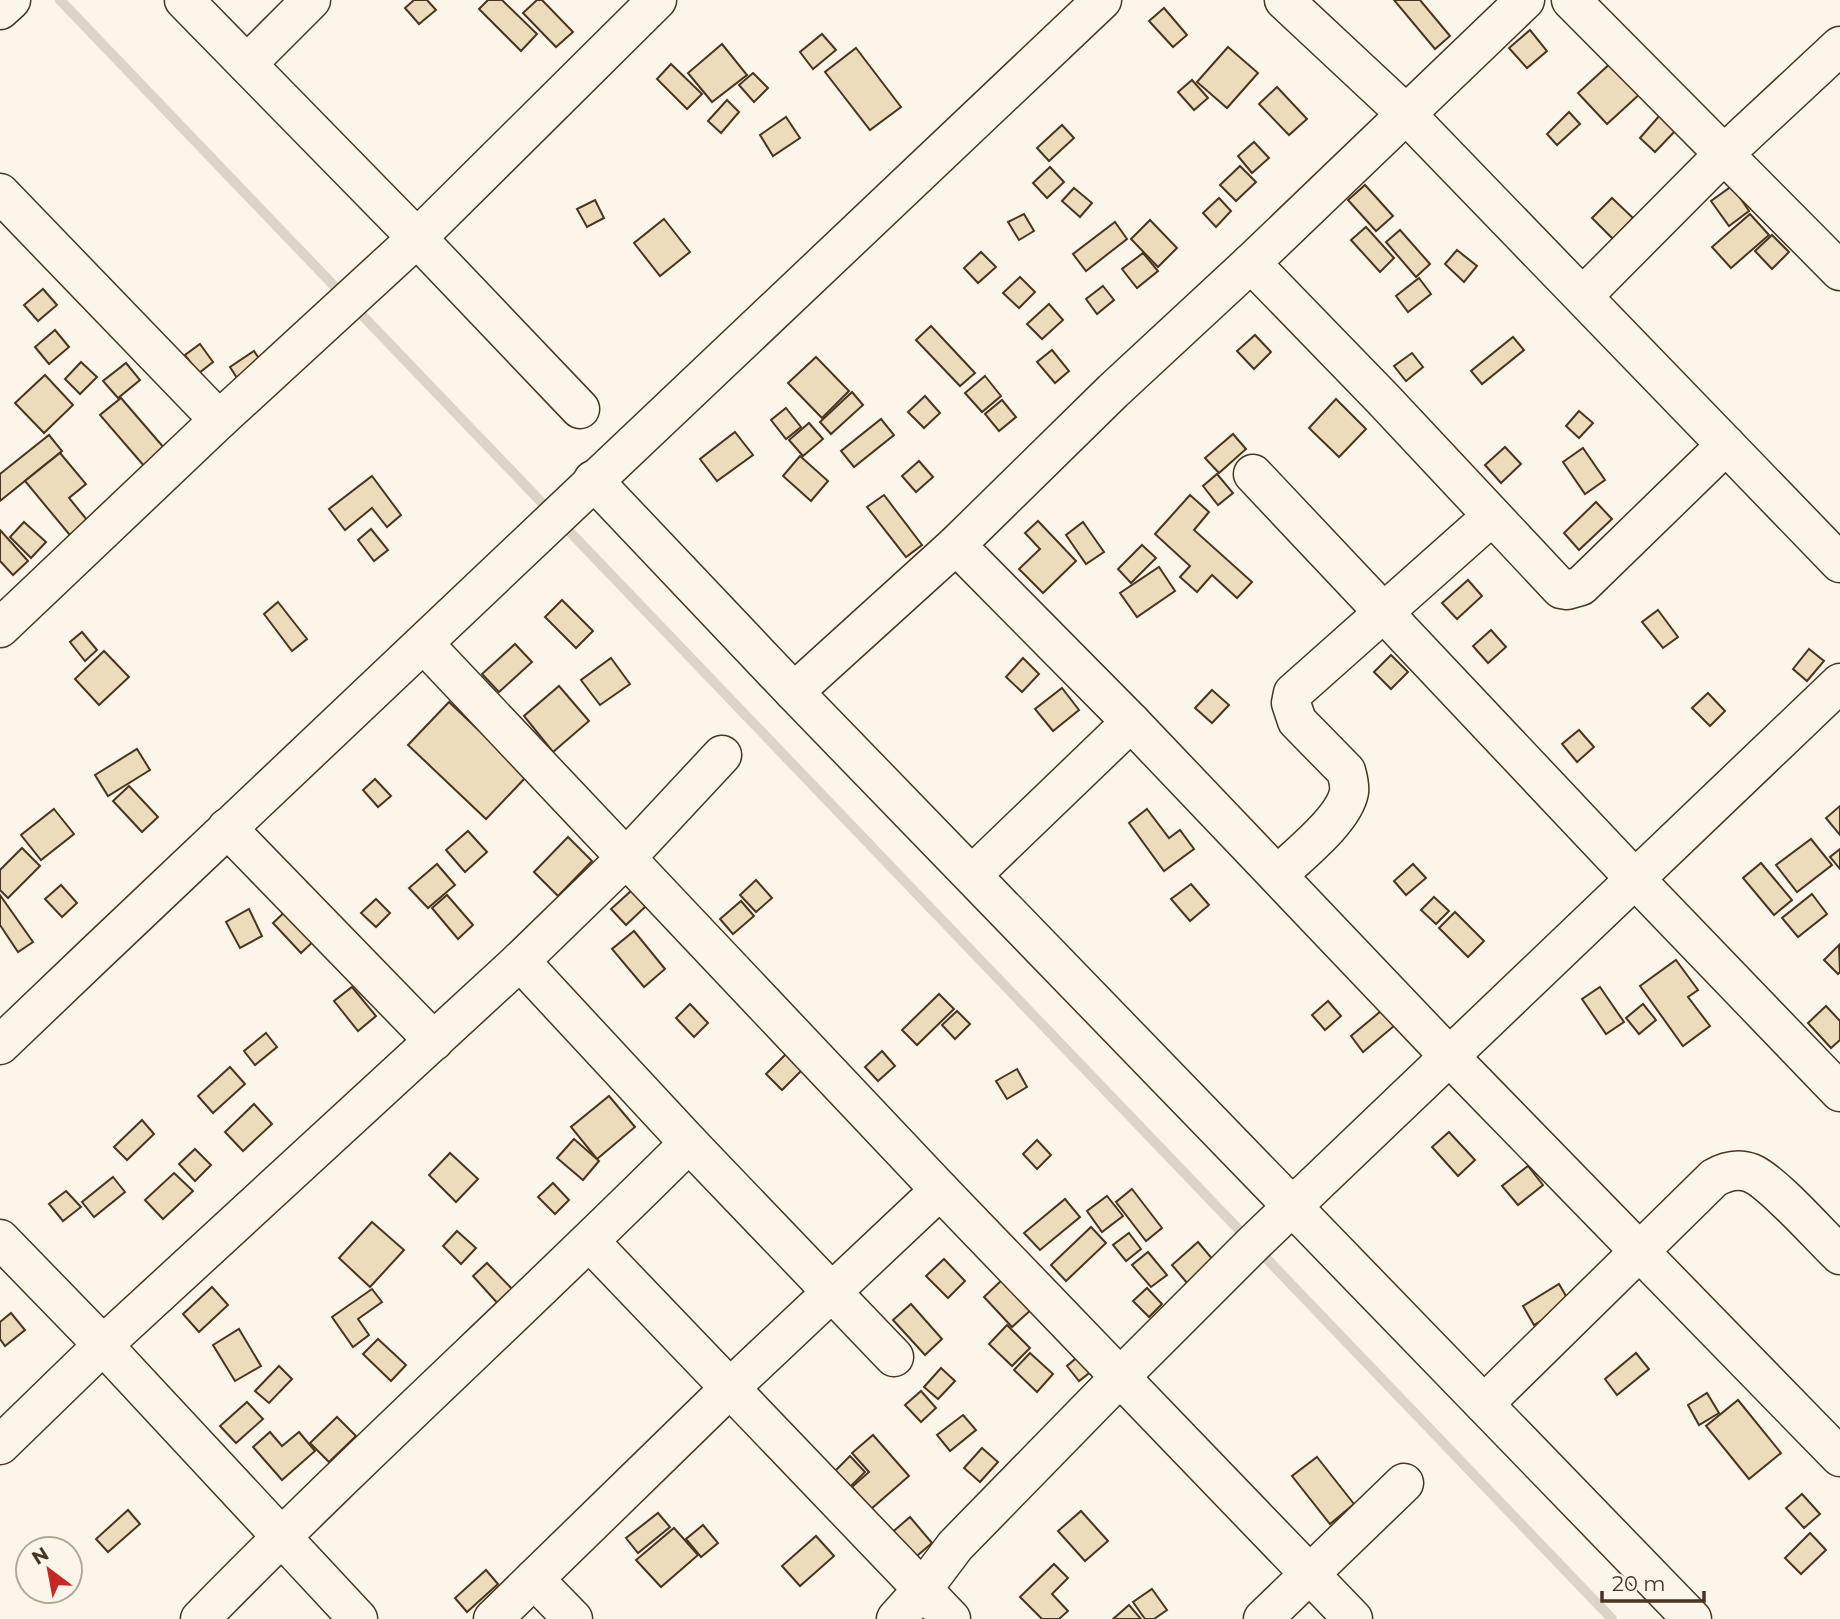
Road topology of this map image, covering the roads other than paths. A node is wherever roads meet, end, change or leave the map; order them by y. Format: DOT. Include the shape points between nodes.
graph roads {
  1 [pos="10,0"];
  2 [pos="184,0"];
  3 [pos="311,0"];
  4 [pos="657,0"];
  5 [pos="1102,0"];
  6 [pos="1284,0"];
  7 [pos="1525,0"];
  8 [pos="1571,0"];
  9 [pos="0,10"];
  10 [pos="1840,46"];
  11 [pos="247,64"];
  12 [pos="1406,114"];
  13 [pos="1724,154"];
  14 [pos="0,193"];
  15 [pos="417,238"];
  16 [pos="1251,263"];
  17 [pos="1840,271"];
  18 [pos="1583,296"];
  19 [pos="580,409"];
  20 [pos="219,420"];
  21 [pos="1726,445"];
  22 [pos="1253,474"];
  23 [pos="581,491"];
  24 [pos="1492,516"];
  25 [pos="956,545"];
  26 [pos="1840,563"];
  27 [pos="1383,611"];
  28 [pos="0,628"];
  29 [pos="424,644"];
  30 [pos="1840,683"];
  31 [pos="794,692"];
  32 [pos="1131,722"];
  33 [pos="722,755"];
  34 [pos="227,828"];
  35 [pos="626,858"];
  36 [pos="972,875"];
  37 [pos="1278,875"];
  38 [pos="1636,880"];
  39 [pos="520,961"];
  40 [pos="434,1041"];
  41 [pos="0,1045"];
  42 [pos="1450,1057"];
  43 [pos="1840,1092"];
  44 [pos="689,1143"];
  45 [pos="940,1191"];
  46 [pos="1294,1206"];
  47 [pos="0,1239"];
  48 [pos="590,1242"];
  49 [pos="1640,1251"];
  50 [pos="1840,1255"];
  51 [pos="832,1291"];
  52 [pos="103,1346"];
  53 [pos="894,1357"];
  54 [pos="1119,1378"];
  55 [pos="730,1388"];
  56 [pos="1484,1404"];
  57 [pos="0,1445"];
  58 [pos="1840,1457"];
  59 [pos="1404,1483"];
  60 [pos="280,1537"];
  61 [pos="1310,1576"];
  62 [pos="534,1579"];
  63 [pos="922,1590"];
  64 [pos="200,1619"];
  65 [pos="358,1619"];
  66 [pos="493,1619"];
  67 [pos="573,1619"];
  68 [pos="896,1619"];
  69 [pos="951,1619"];
  70 [pos="1263,1619"];
  71 [pos="1353,1619"];
  72 [pos="1692,1619"];
  1 -- 9 [label="street"];
  2 -- 11 [label="street"];
  3 -- 11 [label="street"];
  4 -- 15 [label="street"];
  5 -- 23 [label="street"];
  6 -- 12 [label="street"];
  7 -- 12 [label="street"];
  8 -- 13 [label="street"];
  10 -- 13 [label="street"];
  11 -- 15 [label="street"];
  12 -- 16 [label="street"];
  12 -- 18 [label="street"];
  13 -- 17 [label="street"];
  13 -- 18 [label="street"];
  14 -- 20 [label="street"];
  15 -- 19 [label="street"];
  15 -- 20 [label="street"];
  16 -- 24 [label="street"];
  16 -- 25 [label="street"];
  18 -- 21 [label="street"];
  20 -- 28 [label="street"];
  21 -- 24 [label="street" via="1573,589 1561,589"];
  21 -- 26 [label="street"];
  22 -- 27 [label="street"];
  23 -- 29 [label="street"];
  23 -- 31 [label="street"];
  24 -- 27 [label="street"];
  25 -- 31 [label="street"];
  25 -- 32 [label="street"];
  27 -- 37 [label="street" via="1293,693 1292,713 1346,771 1349,794 1333,821"];
  27 -- 38 [label="street"];
  29 -- 34 [label="street"];
  29 -- 35 [label="street"];
  30 -- 38 [label="street"];
  31 -- 36 [label="street"];
  32 -- 36 [label="street"];
  32 -- 37 [label="street"];
  33 -- 35 [label="street"];
  34 -- 40 [label="street"];
  34 -- 41 [label="street"];
  35 -- 39 [label="street"];
  35 -- 45 [label="street"];
  36 -- 46 [label="street"];
  37 -- 42 [label="street"];
  38 -- 42 [label="street"];
  38 -- 43 [label="street"];
  39 -- 40 [label="street"];
  39 -- 44 [label="street"];
  40 -- 52 [label="street"];
  42 -- 46 [label="street"];
  42 -- 49 [label="street"];
  44 -- 48 [label="street"];
  44 -- 51 [label="street"];
  45 -- 51 [label="street"];
  45 -- 54 [label="street"];
  46 -- 54 [label="street"];
  46 -- 56 [label="street"];
  47 -- 52 [label="street"];
  48 -- 55 [label="street"];
  48 -- 60 [label="street"];
  49 -- 50 [label="street" via="1714,1178 1738,1170 1761,1178"];
  49 -- 56 [label="street"];
  49 -- 58 [label="street"];
  51 -- 53 [label="street"];
  51 -- 55 [label="street"];
  52 -- 57 [label="street"];
  52 -- 60 [label="street"];
  54 -- 61 [label="street"];
  54 -- 63 [label="street" via="955,1546"];
  55 -- 62 [label="street"];
  55 -- 63 [label="street"];
  56 -- 72 [label="street"];
  59 -- 61 [label="street"];
  60 -- 64 [label="street"];
  60 -- 65 [label="street"];
  61 -- 70 [label="street"];
  61 -- 71 [label="street"];
  62 -- 66 [label="street"];
  62 -- 67 [label="street"];
  63 -- 68 [label="street"];
  63 -- 69 [label="street"];
}
